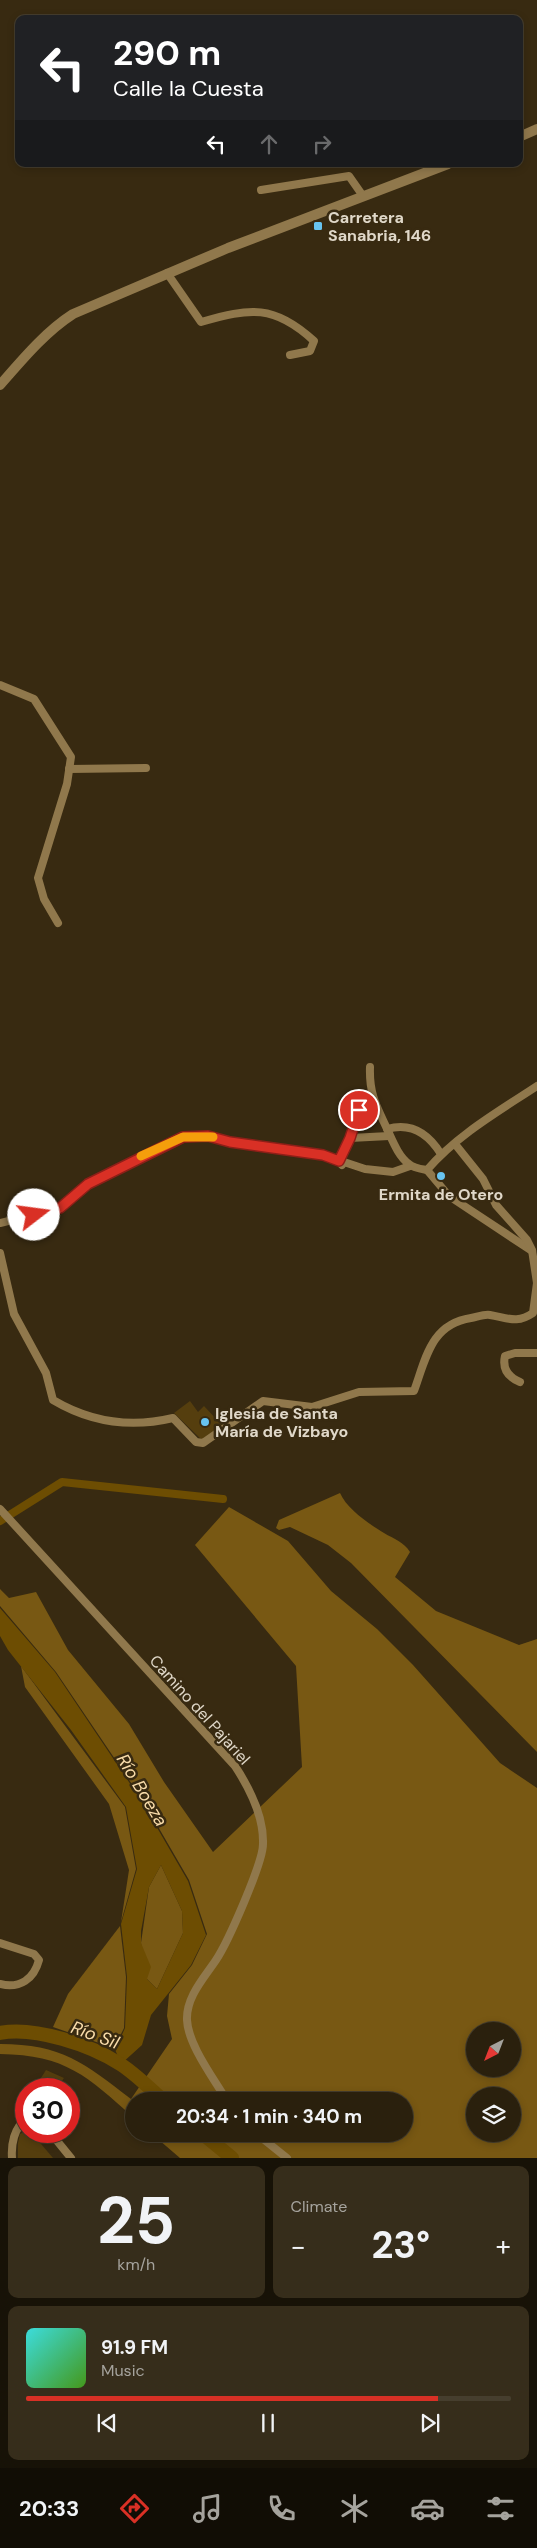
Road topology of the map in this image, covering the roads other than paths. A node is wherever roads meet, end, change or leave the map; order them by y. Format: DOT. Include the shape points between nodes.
graph roads {
  1 [pos="537,130"];
  2 [pos="523,135"];
  3 [pos="440,167"];
  4 [pos="261,190"];
  5 [pos="363,196"];
  6 [pos="167,273"];
  7 [pos="290,355"];
  8 [pos="0,385"];
  9 [pos="0,685"];
  10 [pos="146,768"];
  11 [pos="69,769"];
  12 [pos="58,923"];
  13 [pos="370,1067"];
  14 [pos="537,1086"];
  15 [pos="375,1106"];
  16 [pos="387,1130"];
  17 [pos="350,1138"];
  18 [pos="455,1144"];
  19 [pos="441,1154"];
  20 [pos="341,1163"];
  21 [pos="410,1166"];
  22 [pos="427,1170"];
  23 [pos="0,1223"];
  24 [pos="534,1252"];
  25 [pos="0,1253"];
  26 [pos="535,1314"];
  27 [pos="537,1353"];
  28 [pos="520,1382"];
  29 [pos="0,1509"];
  30 [pos="0,1943"];
  31 [pos="0,1984"];
  32 [pos="222,2092"];
  33 [pos="15,2135"];
  34 [pos="267,2142"];
  35 [pos="59,2143"];
  36 [pos="12,2158"];
  37 [pos="71,2158"];
  38 [pos="287,2158"];
  1 -- 2 [label="street"];
  3 -- 5 [label="street"];
  4 -- 5 [label="street" via="349,176"];
  5 -- 6 [label="street"];
  6 -- 7 [label="street" via="201,322 238,311 278,315 296,324 314,341 310,351"];
  6 -- 8 [label="street" via="66,318"];
  9 -- 11 [label="street" via="34,699 71,757"];
  10 -- 11 [label="street"];
  11 -- 12 [label="street" via="38,878 44,899"];
  13 -- 15 [label="street" via="369,1084"];
  14 -- 18 [label="street" via="488,1117"];
  15 -- 16 [label="street"];
  15 -- 17 [label="street" via="359,1110"];
  16 -- 17 [label="street"];
  16 -- 19 [label="street" via="400,1125 410,1126"];
  16 -- 21 [label="street"];
  17 -- 20 [label="street"];
  18 -- 19 [label="street"];
  18 -- 24 [label="street" via="483,1179 496,1205 520,1229"];
  19 -- 22 [label="street"];
  20 -- 21 [label="street" via="381,1171 398,1171"];
  20 -- 23 [label="street" via="323,1155 208,1136 183,1137 88,1184 60,1208"];
  21 -- 22 [label="street"];
  22 -- 24 [label="street" via="449,1196"];
  24 -- 26 [label="street"];
  25 -- 26 [label="street" via="14,1314 46,1374 54,1400 75,1413 119,1424 173,1418 196,1442 203,1443 264,1401 312,1407 359,1392 414,1391 434,1340 446,1326 462,1319 488,1315 519,1321"];
  27 -- 28 [label="street" via="505,1356 503,1364 508,1374"];
  29 -- 32 [label="street, Camino del Pajariel" via="235,1766 260,1817 263,1845 247,1895 218,1956 191,1997 187,2009 190,2036"];
  30 -- 31 [label="street" via="34,1954 39,1960 34,1973 23,1984"];
  33 -- 36 [label="street"];
  34 -- 38 [label="street"];
  35 -- 37 [label="street"];
}
